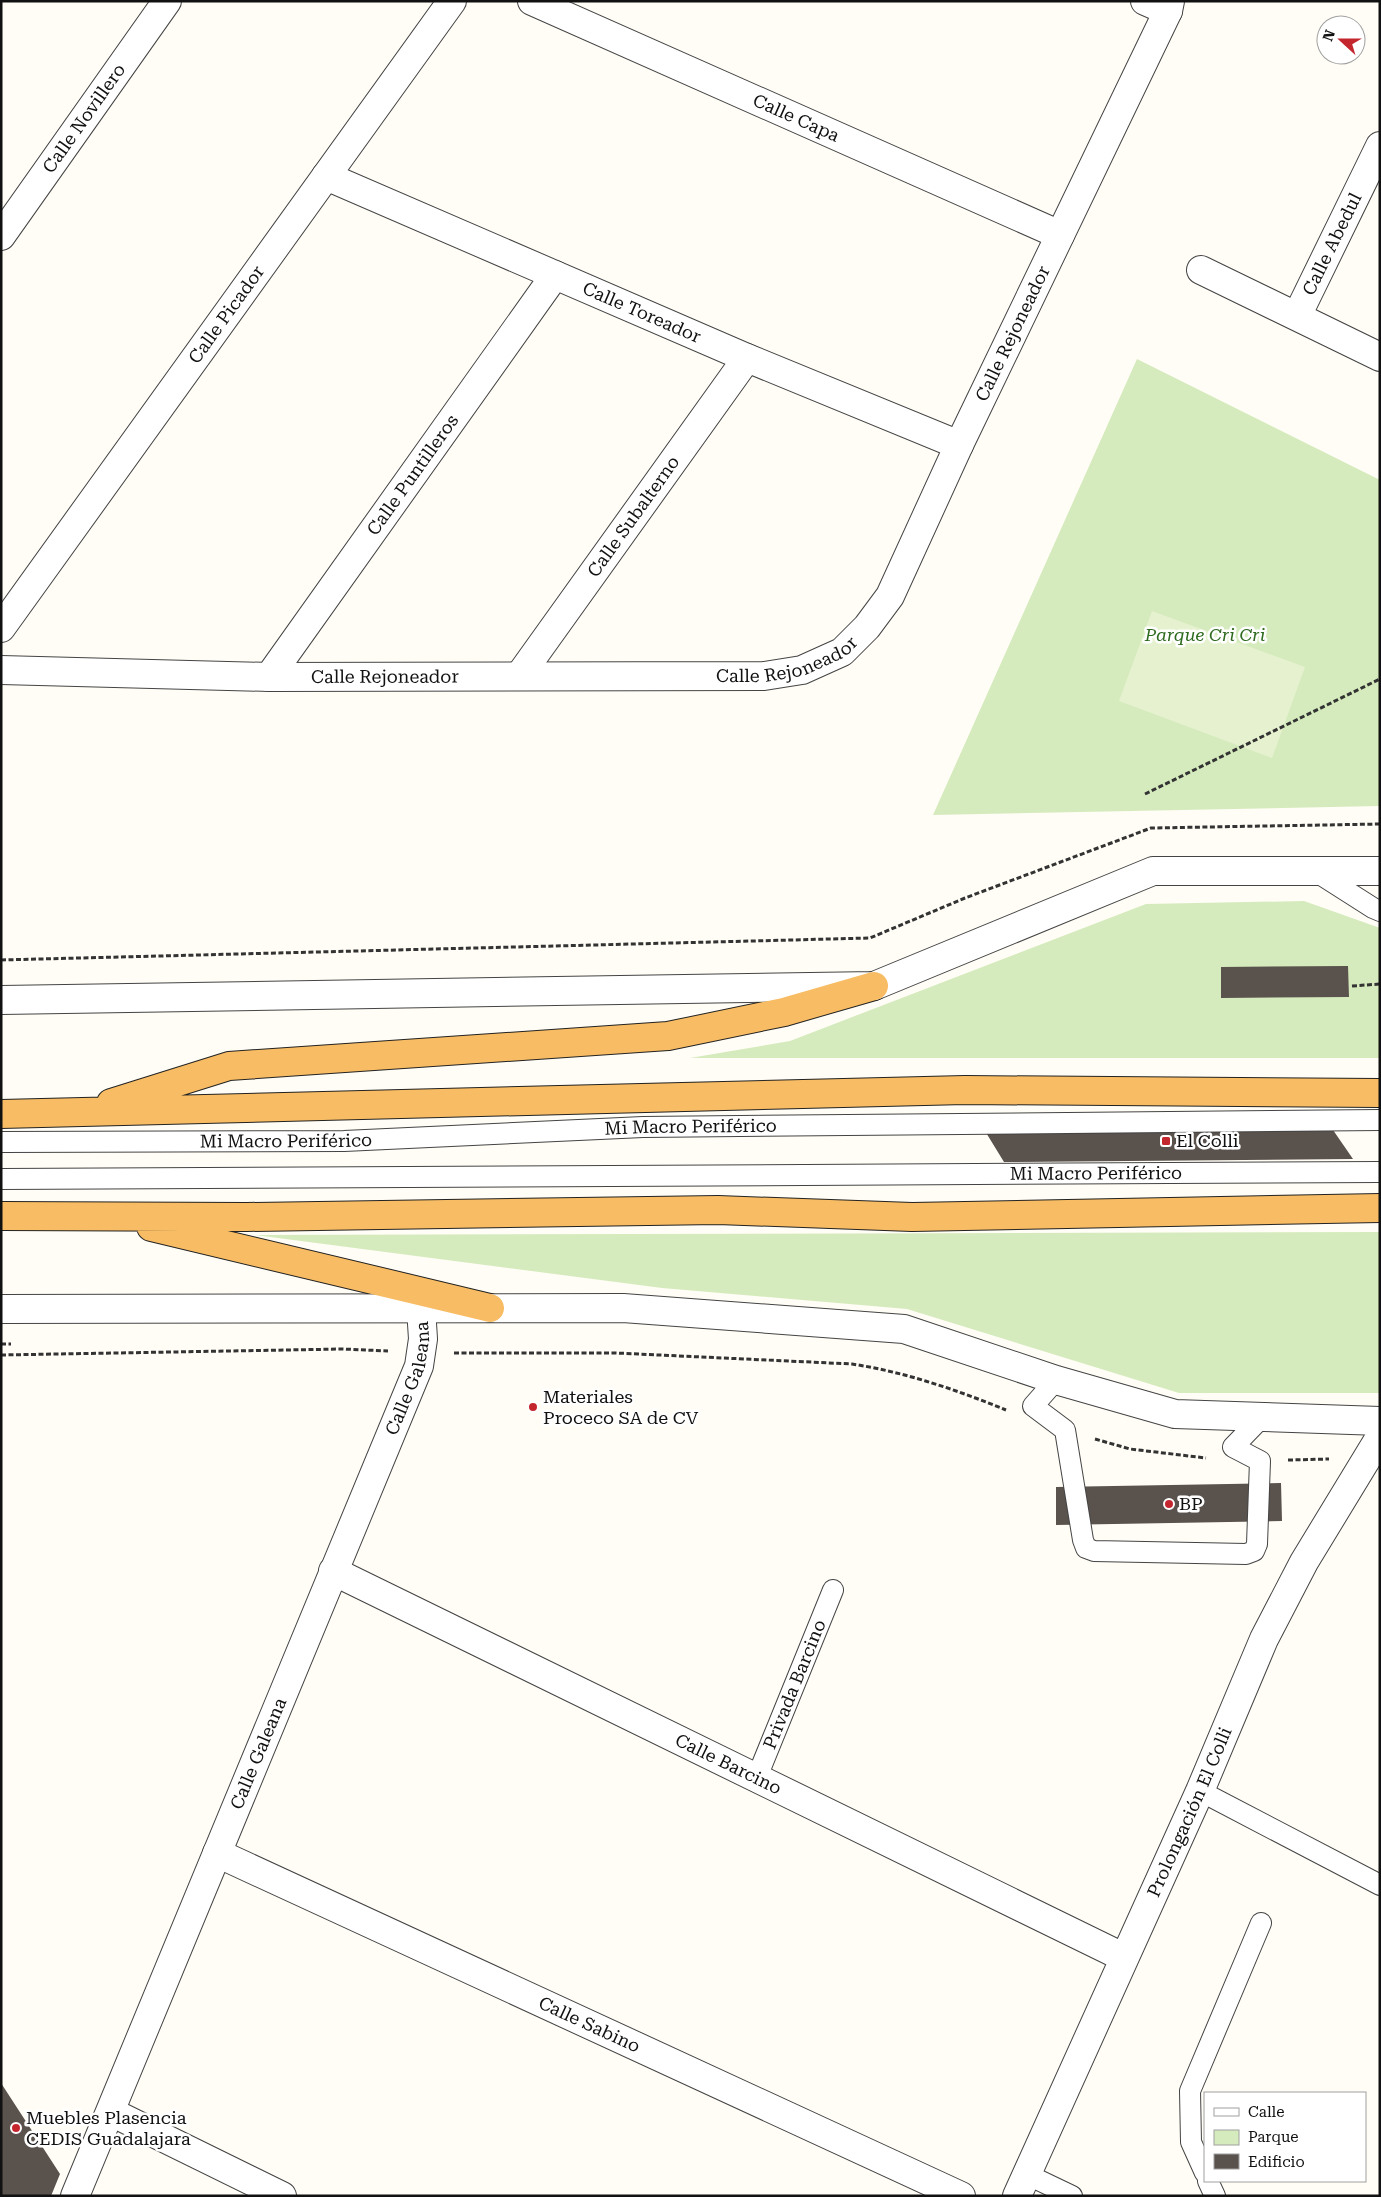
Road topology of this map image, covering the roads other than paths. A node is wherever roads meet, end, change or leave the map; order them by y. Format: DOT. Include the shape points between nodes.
graph roads {
  1 [pos="167,1"];
  2 [pos="452,1"];
  3 [pos="532,1"];
  4 [pos="1161,5"];
  5 [pos="1380,146"];
  6 [pos="326,176"];
  7 [pos="1060,235"];
  8 [pos="1,236"];
  9 [pos="1201,270"];
  10 [pos="555,275"];
  11 [pos="1297,316"];
  12 [pos="1380,357"];
  13 [pos="747,358"];
  14 [pos="958,445"];
  15 [pos="1,628"];
  16 [pos="1,670"];
  17 [pos="520,675"];
  18 [pos="269,677"];
  19 [pos="1315,871"];
  20 [pos="1380,871"];
  21 [pos="1380,910"];
  22 [pos="874,986"];
  23 [pos="1,1000"];
  24 [pos="1380,1093"];
  25 [pos="81,1113"];
  26 [pos="1,1114"];
  27 [pos="1380,1120"];
  28 [pos="1,1142"];
  29 [pos="1380,1172"];
  30 [pos="1,1179"];
  31 [pos="1380,1208"];
  32 [pos="1,1216"];
  33 [pos="106,1216"];
  34 [pos="421,1308"];
  35 [pos="490,1308"];
  36 [pos="1,1309"];
  37 [pos="1056,1380"];
  38 [pos="1263,1416"];
  39 [pos="1380,1421"];
  40 [pos="1380,1436"];
  41 [pos="333,1571"];
  42 [pos="833,1590"];
  43 [pos="756,1777"];
  44 [pos="1200,1791"];
  45 [pos="217,1853"];
  46 [pos="1380,1885"];
  47 [pos="1262,1923"];
  48 [pos="1123,1957"];
  49 [pos="111,2112"];
  50 [pos="1204,2171"];
  51 [pos="1208,2182"];
  52 [pos="1021,2185"];
  53 [pos="75,2196"];
  54 [pos="282,2196"];
  55 [pos="961,2196"];
  56 [pos="1072,2196"];
  57 [pos="1215,2196"];
  1 -- 8 [label="street, Calle Novillero"];
  2 -- 6 [label="street, Calle Picador"];
  3 -- 7 [label="street, Calle Capa"];
  4 -- 7 [label="street, Calle Rejoneador"];
  5 -- 11 [label="street, Calle Abedul"];
  6 -- 10 [label="street, Calle Toreador"];
  6 -- 15 [label="street, Calle Picador"];
  7 -- 14 [label="street, Calle Rejoneador"];
  9 -- 11 [label="street"];
  10 -- 13 [label="street, Calle Toreador"];
  10 -- 18 [label="street, Calle Puntilleros"];
  11 -- 12 [label="street"];
  13 -- 14 [label="street, Calle Toreador"];
  13 -- 17 [label="street, Calle Subalterno"];
  14 -- 17 [label="street, Calle Rejoneador" via="890,596 867,627 842,652 802,670 764,676"];
  16 -- 18 [label="street, Calle Rejoneador"];
  17 -- 18 [label="street, Calle Rejoneador"];
  19 -- 20 [label="street"];
  19 -- 21 [label="lane"];
  19 -- 22 [label="street" via="1153,871"];
  22 -- 23 [label="street"];
  22 -- 25 [label="highway" via="784,1012 668,1036 229,1066"];
  24 -- 25 [label="highway" via="964,1090"];
  25 -- 26 [label="highway"];
  27 -- 28 [label="lane, Mi Macro Periférico" via="643,1127 344,1141"];
  29 -- 30 [label="lane, Mi Macro Periférico"];
  31 -- 33 [label="highway" via="912,1217 718,1210"];
  32 -- 33 [label="highway"];
  33 -- 35 [label="highway"];
  34 -- 35 [label="street"];
  34 -- 36 [label="street"];
  34 -- 41 [label="street, Calle Galeana" via="419,1366"];
  35 -- 37 [label="street" via="623,1308 904,1329"];
  37 -- 38 [label="street" via="1176,1414"];
  37 -- 38 [label="lane" via="1032,1406 1065,1430 1083,1540 1086,1548 1094,1551 1246,1554 1254,1551 1257,1544 1260,1462 1233,1447"];
  38 -- 39 [label="street"];
  40 -- 44 [label="street, Prolongación El Colli" via="1304,1562 1264,1639"];
  41 -- 43 [label="street, Calle Barcino"];
  41 -- 45 [label="street, Calle Galeana"];
  42 -- 43 [label="lane, Privada Barcino"];
  43 -- 48 [label="street, Calle Barcino"];
  44 -- 46 [label="lane"];
  44 -- 48 [label="street, Prolongación El Colli"];
  45 -- 49 [label="street, Calle Galeana"];
  45 -- 55 [label="street, Calle Sabino"];
  47 -- 50 [label="lane" via="1190,2092 1191,2142"];
  48 -- 52 [label="street, Prolongación El Colli"];
  49 -- 53 [label="street, Calle Galeana"];
  49 -- 54 [label="street"];
  51 -- 57 [label="lane"];
  52 -- 56 [label="lane"];
}
